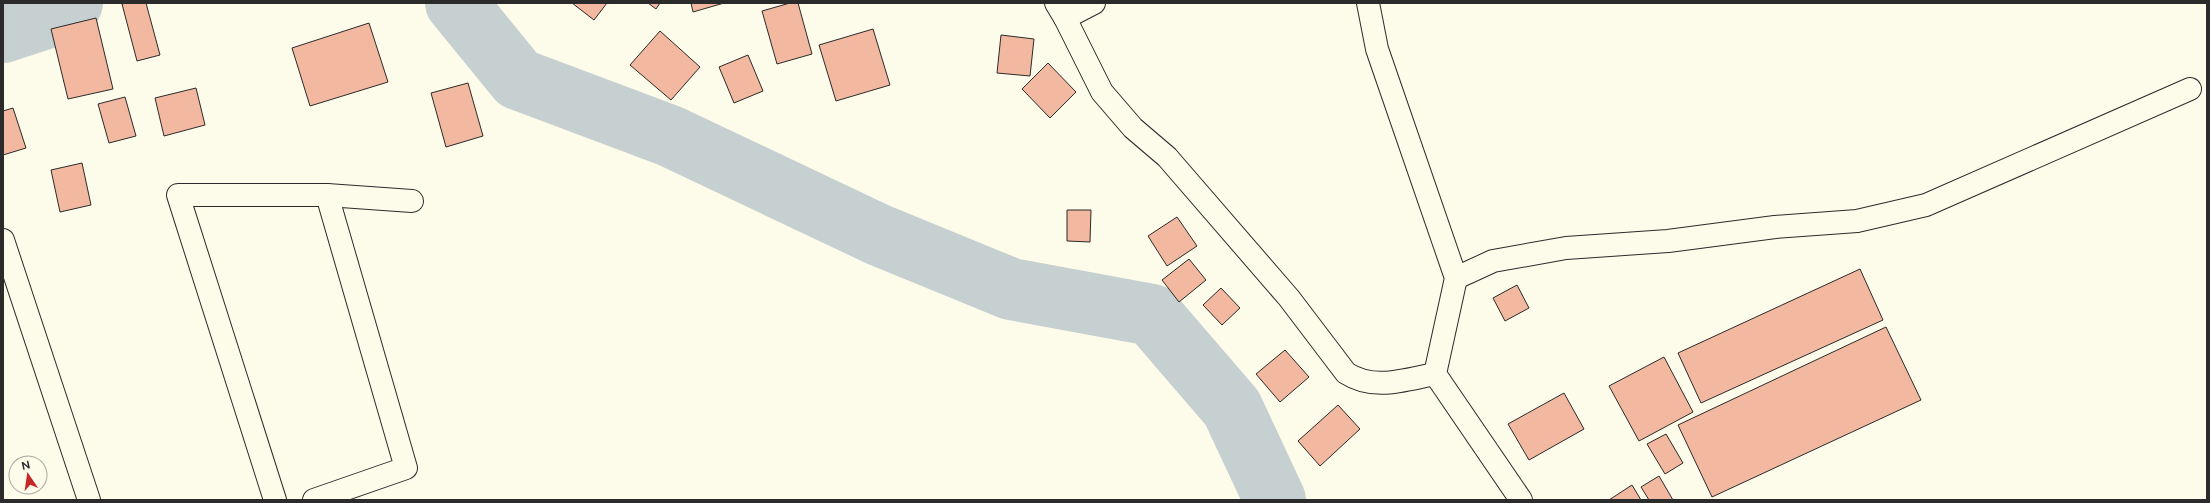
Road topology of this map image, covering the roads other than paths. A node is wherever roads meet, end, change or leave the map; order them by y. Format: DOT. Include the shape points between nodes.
graph roads {
  1 [pos="1094,3"];
  2 [pos="1368,3"];
  3 [pos="1061,11"];
  4 [pos="2190,89"];
  5 [pos="327,195"];
  6 [pos="412,201"];
  7 [pos="3,240"];
  8 [pos="1456,278"];
  9 [pos="1435,374"];
  10 [pos="89,500"];
  11 [pos="275,500"];
  12 [pos="314,500"];
  13 [pos="1521,500"];
  1 -- 3 [label="street"];
  2 -- 8 [label="street" via="1377,49"];
  3 -- 9 [label="street" via="1102,92 1133,128 1167,157 1289,298 1346,373 1368,383 1386,384"];
  4 -- 8 [label="street" via="1926,205 1857,221 1775,227 1668,241 1566,248 1493,261"];
  5 -- 6 [label="street"];
  5 -- 11 [label="street" via="178,196"];
  5 -- 12 [label="street" via="406,468"];
  7 -- 10 [label="street"];
  8 -- 9 [label="street"];
  9 -- 13 [label="street"];
}
